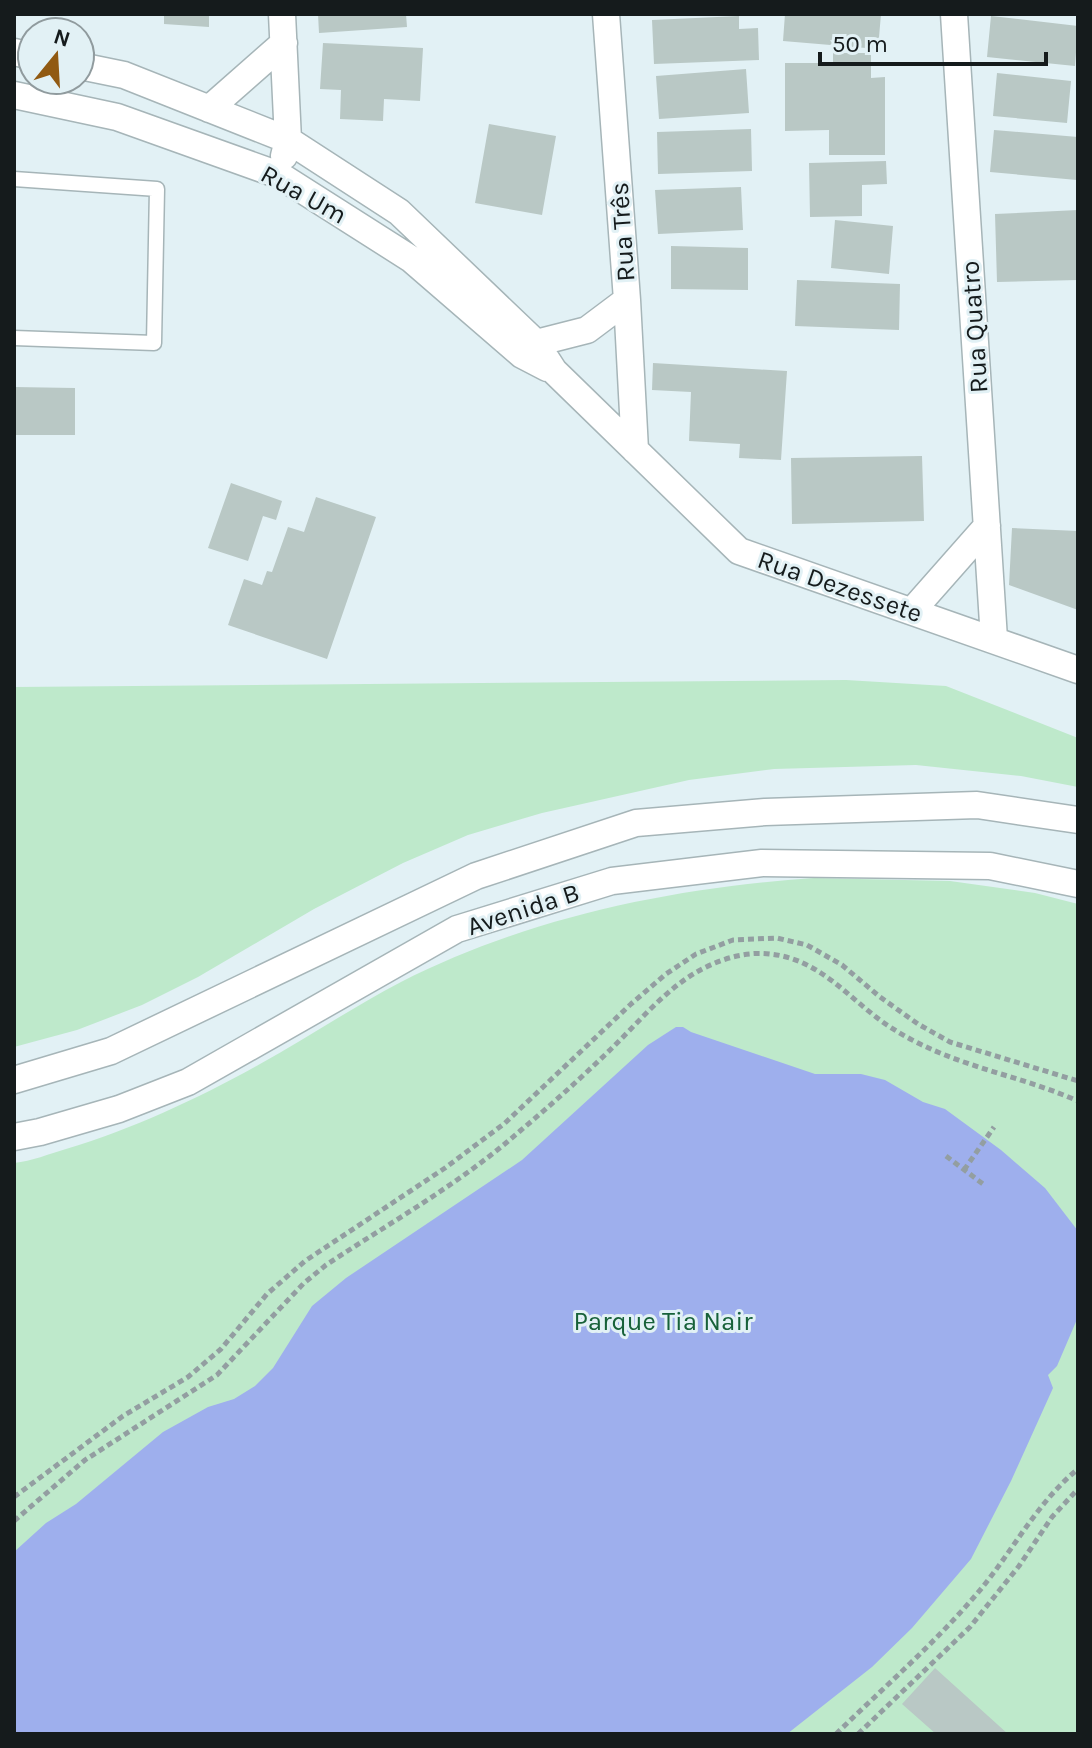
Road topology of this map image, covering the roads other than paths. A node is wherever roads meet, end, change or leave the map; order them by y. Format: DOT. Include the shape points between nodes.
graph roads {
  1 [pos="282,14"];
  2 [pos="606,14"];
  3 [pos="954,14"];
  4 [pos="284,43"];
  5 [pos="96,69"];
  6 [pos="14,95"];
  7 [pos="209,109"];
  8 [pos="288,140"];
  9 [pos="279,175"];
  10 [pos="14,179"];
  11 [pos="627,300"];
  12 [pos="14,338"];
  13 [pos="529,349"];
  14 [pos="635,450"];
  15 [pos="987,526"];
  16 [pos="912,611"];
  17 [pos="994,639"];
  18 [pos="1078,670"];
  19 [pos="1078,820"];
  20 [pos="1078,884"];
  21 [pos="14,1080"];
  22 [pos="14,1137"];
  1 -- 4 [label="street"];
  2 -- 11 [label="street, Rua Três"];
  3 -- 15 [label="street, Rua Quatro"];
  4 -- 7 [label="street"];
  4 -- 8 [label="street"];
  5 -- 7 [label="street, Rua Um"];
  6 -- 9 [label="street, Rua Um" via="117,117"];
  7 -- 8 [label="street, Rua Um"];
  8 -- 9 [label="street"];
  8 -- 13 [label="street, Rua Um" via="399,212"];
  9 -- 13 [label="street, Rua Um" via="411,259"];
  10 -- 12 [label="lane" via="157,189 154,343"];
  11 -- 13 [label="street" via="587,330"];
  11 -- 14 [label="street, Rua Três"];
  13 -- 14 [label="street, Rua Um"];
  14 -- 16 [label="street, Rua Dezessete" via="739,551"];
  15 -- 16 [label="street"];
  15 -- 17 [label="street, Rua Quatro"];
  16 -- 17 [label="street, Rua Dezessete"];
  17 -- 18 [label="street, Rua Dezessete"];
  19 -- 21 [label="street, Avenida B" via="977,805 765,812 636,823 476,876 111,1051"];
  20 -- 22 [label="street, Avenida B" via="990,866 762,863 612,881 457,929 188,1082 119,1109"];
}
